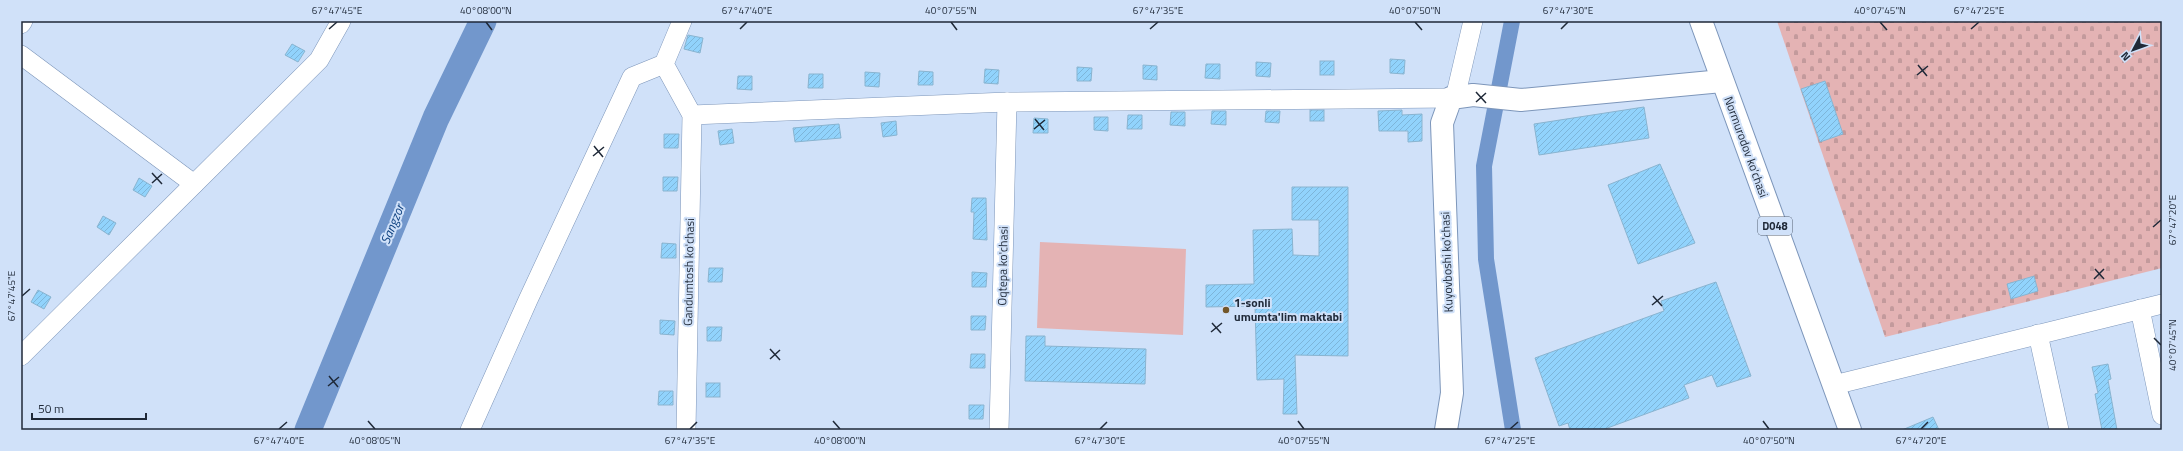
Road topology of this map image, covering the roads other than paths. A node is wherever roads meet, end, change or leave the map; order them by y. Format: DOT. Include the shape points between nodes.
graph roads {
  1 [pos="23,21"];
  2 [pos="341,21"];
  3 [pos="682,21"];
  4 [pos="1473,21"];
  5 [pos="1701,21"];
  6 [pos="21,24"];
  7 [pos="21,55"];
  8 [pos="664,64"];
  9 [pos="1722,80"];
  10 [pos="1460,97"];
  11 [pos="1006,102"];
  12 [pos="692,115"];
  13 [pos="194,184"];
  14 [pos="2162,304"];
  15 [pos="2140,309"];
  16 [pos="2038,334"];
  17 [pos="21,356"];
  18 [pos="1834,385"];
  19 [pos="2162,415"];
  20 [pos="470,430"];
  21 [pos="686,430"];
  22 [pos="999,430"];
  23 [pos="1446,430"];
  24 [pos="1850,430"];
  25 [pos="2059,430"];
  1 -- 6 [label="street"];
  2 -- 13 [label="street" via="319,60"];
  3 -- 8 [label="street"];
  4 -- 10 [label="street, Kuyovboshi ko'chasi"];
  5 -- 9 [label="main road, Normurodov ko'chasi / D048"];
  7 -- 13 [label="street"];
  8 -- 12 [label="street"];
  8 -- 20 [label="street" via="632,77"];
  9 -- 10 [label="main road" via="1521,100"];
  9 -- 18 [label="main road, Normurodov ko'chasi / D048"];
  10 -- 11 [label="street"];
  10 -- 23 [label="main road, Kuyovboshi ko'chasi" via="1442,123 1452,393"];
  11 -- 12 [label="street"];
  11 -- 22 [label="street, Oqtepa ko'chasi"];
  12 -- 21 [label="street, Gandumtosh ko'chasi"];
  13 -- 17 [label="street"];
  14 -- 15 [label="street"];
  15 -- 16 [label="street"];
  15 -- 19 [label="street"];
  16 -- 18 [label="street"];
  16 -- 25 [label="street"];
  18 -- 24 [label="main road, Normurodov ko'chasi / D048"];
}
